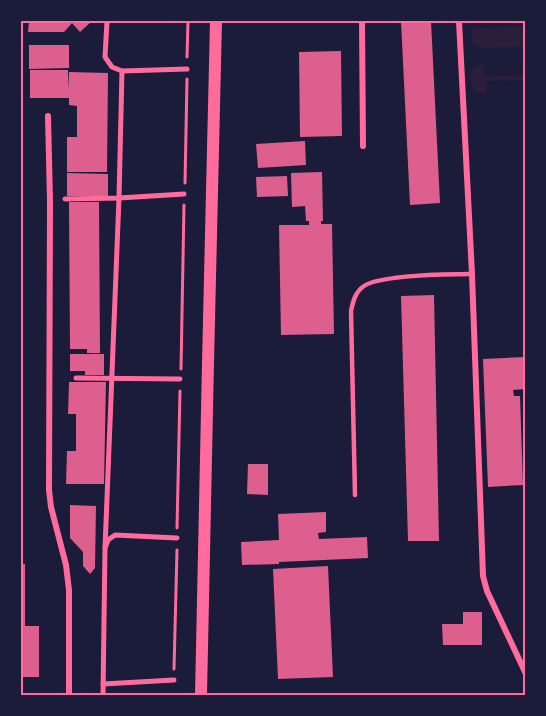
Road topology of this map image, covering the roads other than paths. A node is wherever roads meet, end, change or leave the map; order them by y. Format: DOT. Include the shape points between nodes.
graph roads {
  1 [pos="107,21"];
  2 [pos="216,21"];
  3 [pos="362,21"];
  4 [pos="459,21"];
  5 [pos="187,69"];
  6 [pos="122,71"];
  7 [pos="48,116"];
  8 [pos="363,146"];
  9 [pos="184,194"];
  10 [pos="119,198"];
  11 [pos="65,199"];
  12 [pos="472,274"];
  13 [pos="76,378"];
  14 [pos="112,378"];
  15 [pos="180,379"];
  16 [pos="355,495"];
  17 [pos="177,538"];
  18 [pos="105,548"];
  19 [pos="525,672"];
  20 [pos="174,680"];
  21 [pos="103,684"];
  22 [pos="69,695"];
  23 [pos="103,695"];
  24 [pos="201,695"];
  1 -- 6 [label="street" via="105,57 112,67"];
  2 -- 24 [label="main road"];
  3 -- 8 [label="street"];
  4 -- 12 [label="street"];
  5 -- 6 [label="street"];
  6 -- 10 [label="street"];
  7 -- 22 [label="street" via="49,490 69,590"];
  9 -- 10 [label="street"];
  10 -- 11 [label="street"];
  10 -- 14 [label="street"];
  12 -- 16 [label="lane" via="377,281 356,294 351,311"];
  12 -- 19 [label="street" via="483,576"];
  13 -- 14 [label="street"];
  14 -- 15 [label="street"];
  14 -- 18 [label="street"];
  17 -- 18 [label="street" via="114,535"];
  18 -- 21 [label="street"];
  20 -- 21 [label="street"];
  21 -- 23 [label="street"];
}
